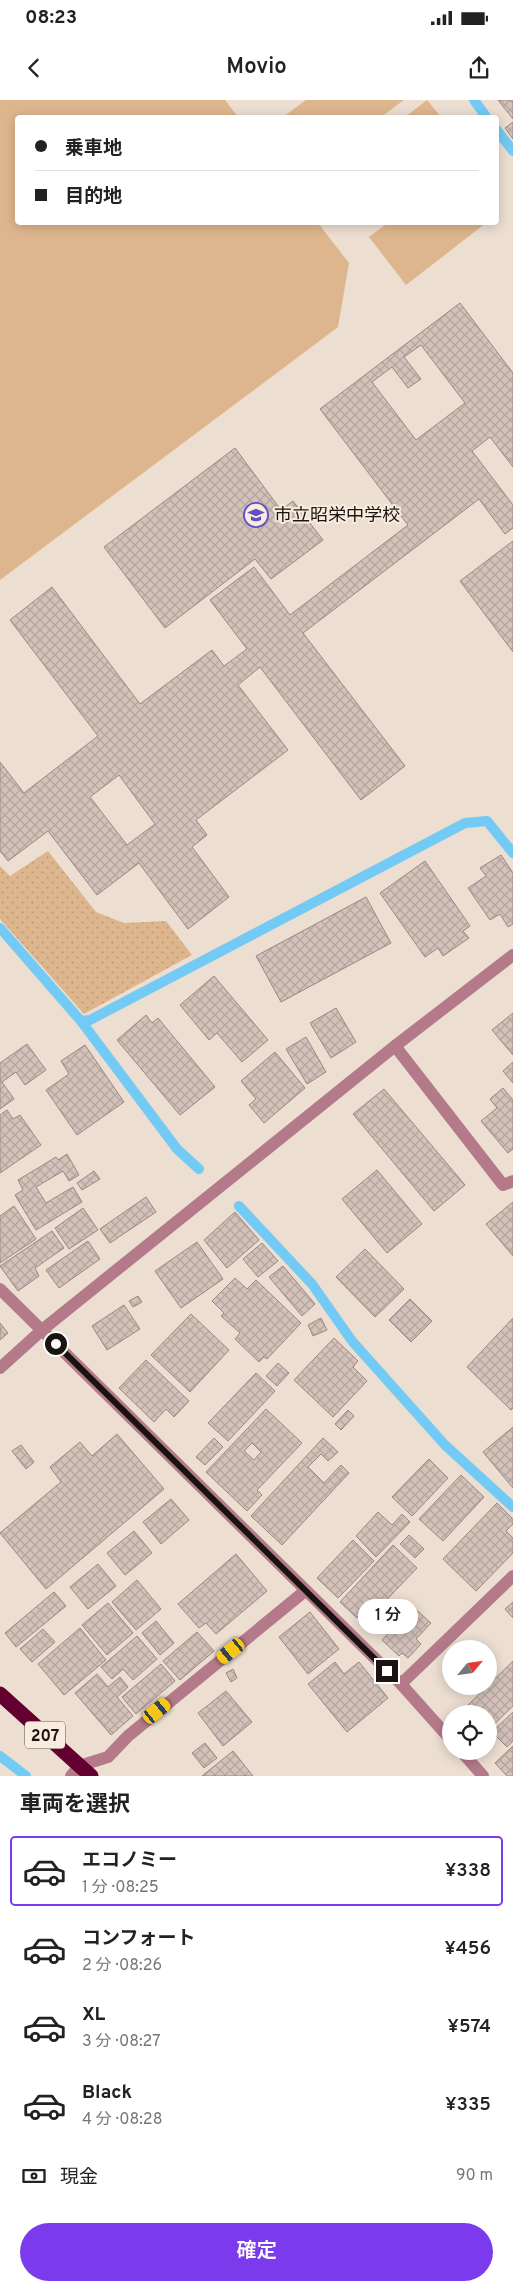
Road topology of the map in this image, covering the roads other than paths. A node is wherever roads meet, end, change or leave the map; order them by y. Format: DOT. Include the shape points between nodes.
graph roads {
  1 [pos="513,955"];
  2 [pos="395,1046"];
  3 [pos="513,1181"];
  4 [pos="0,1289"];
  5 [pos="42,1330"];
  6 [pos="0,1368"];
  7 [pos="513,1576"];
  8 [pos="305,1591"];
  9 [pos="400,1684"];
  10 [pos="0,1694"];
  11 [pos="442,1730"];
  12 [pos="469,1760"];
  13 [pos="80,1773"];
  14 [pos="483,1776"];
  1 -- 2 [label="street"];
  2 -- 3 [label="street" via="504,1185"];
  2 -- 5 [label="street"];
  4 -- 5 [label="street"];
  5 -- 6 [label="street"];
  5 -- 8 [label="street"];
  7 -- 9 [label="street"];
  8 -- 9 [label="street"];
  8 -- 13 [label="street" via="128,1736 108,1757"];
  9 -- 11 [label="street"];
  10 -- 13 [label="highway, 207"];
  12 -- 14 [label="street"];
}
